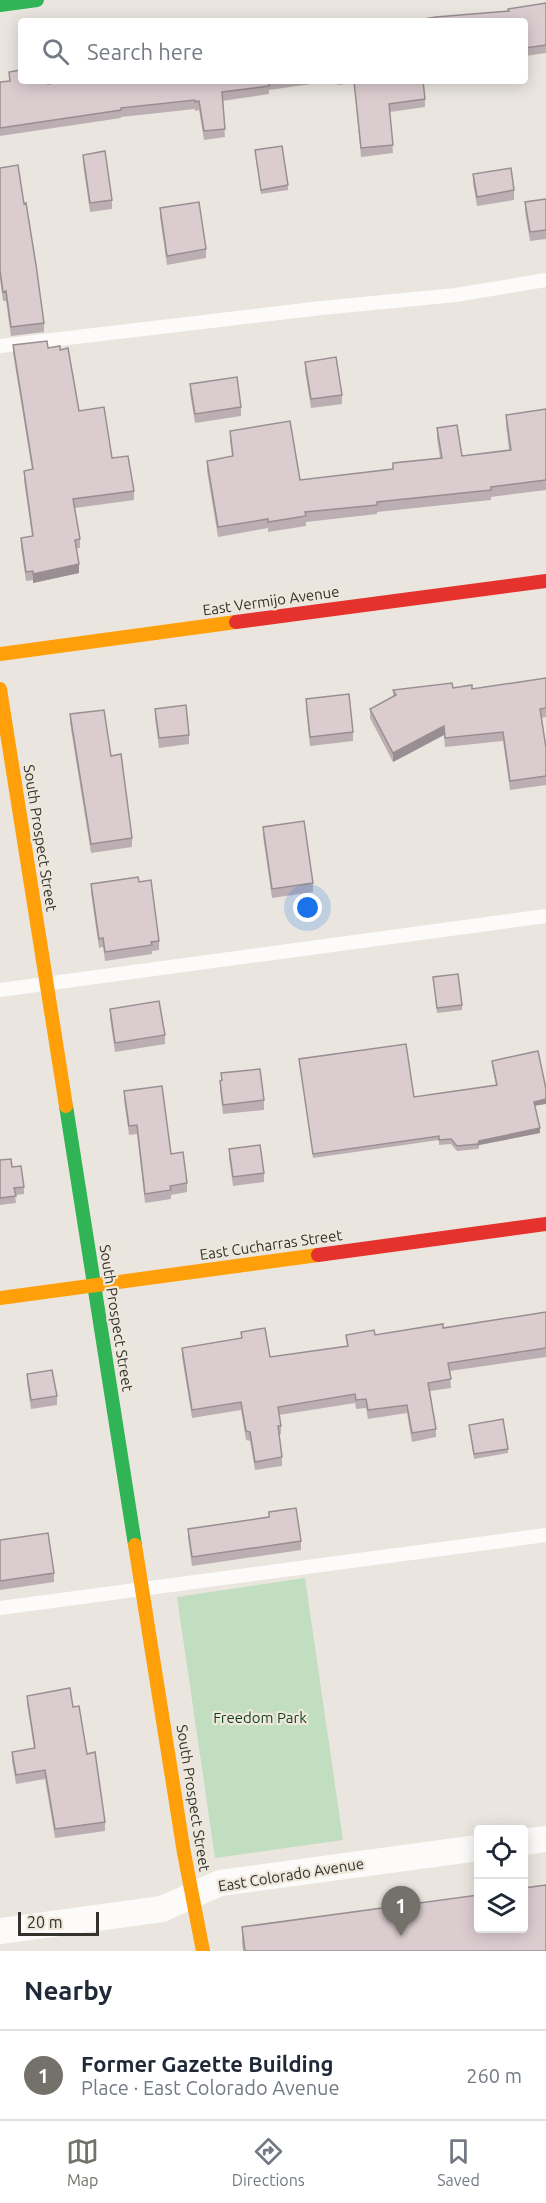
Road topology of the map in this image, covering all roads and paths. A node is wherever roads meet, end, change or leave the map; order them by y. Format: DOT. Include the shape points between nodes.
graph roads {
  1 [pos="37,0"];
  2 [pos="0,5"];
  3 [pos="546,280"];
  4 [pos="0,346"];
  5 [pos="546,581"];
  6 [pos="0,654"];
  7 [pos="0,690"];
  8 [pos="546,916"];
  9 [pos="46,984"];
  10 [pos="0,990"];
  11 [pos="546,1224"];
  12 [pos="95,1285"];
  13 [pos="0,1298"];
  14 [pos="546,1535"];
  15 [pos="142,1588"];
  16 [pos="0,1608"];
  17 [pos="546,1839"];
  18 [pos="528,1841"];
  19 [pos="474,1849"];
  20 [pos="193,1895"];
  21 [pos="0,1931"];
  22 [pos="203,1951"];
  1 -- 2 [label="street"];
  3 -- 4 [label="lane" via="456,295"];
  5 -- 6 [label="street, East Vermijo Avenue"];
  7 -- 9 [label="street, South Prospect Street"];
  8 -- 9 [label="lane"];
  9 -- 10 [label="lane"];
  9 -- 12 [label="street, South Prospect Street"];
  11 -- 12 [label="street, East Cucharras Street"];
  12 -- 13 [label="street, East Cucharras Street"];
  12 -- 15 [label="street, South Prospect Street"];
  14 -- 15 [label="lane"];
  15 -- 16 [label="lane"];
  15 -- 20 [label="street, South Prospect Street"];
  17 -- 18 [label="street"];
  19 -- 20 [label="street, East Colorado Avenue" via="220,1883"];
  20 -- 21 [label="street, East Colorado Avenue" via="162,1909"];
  20 -- 22 [label="street, South Prospect Street"];
}
